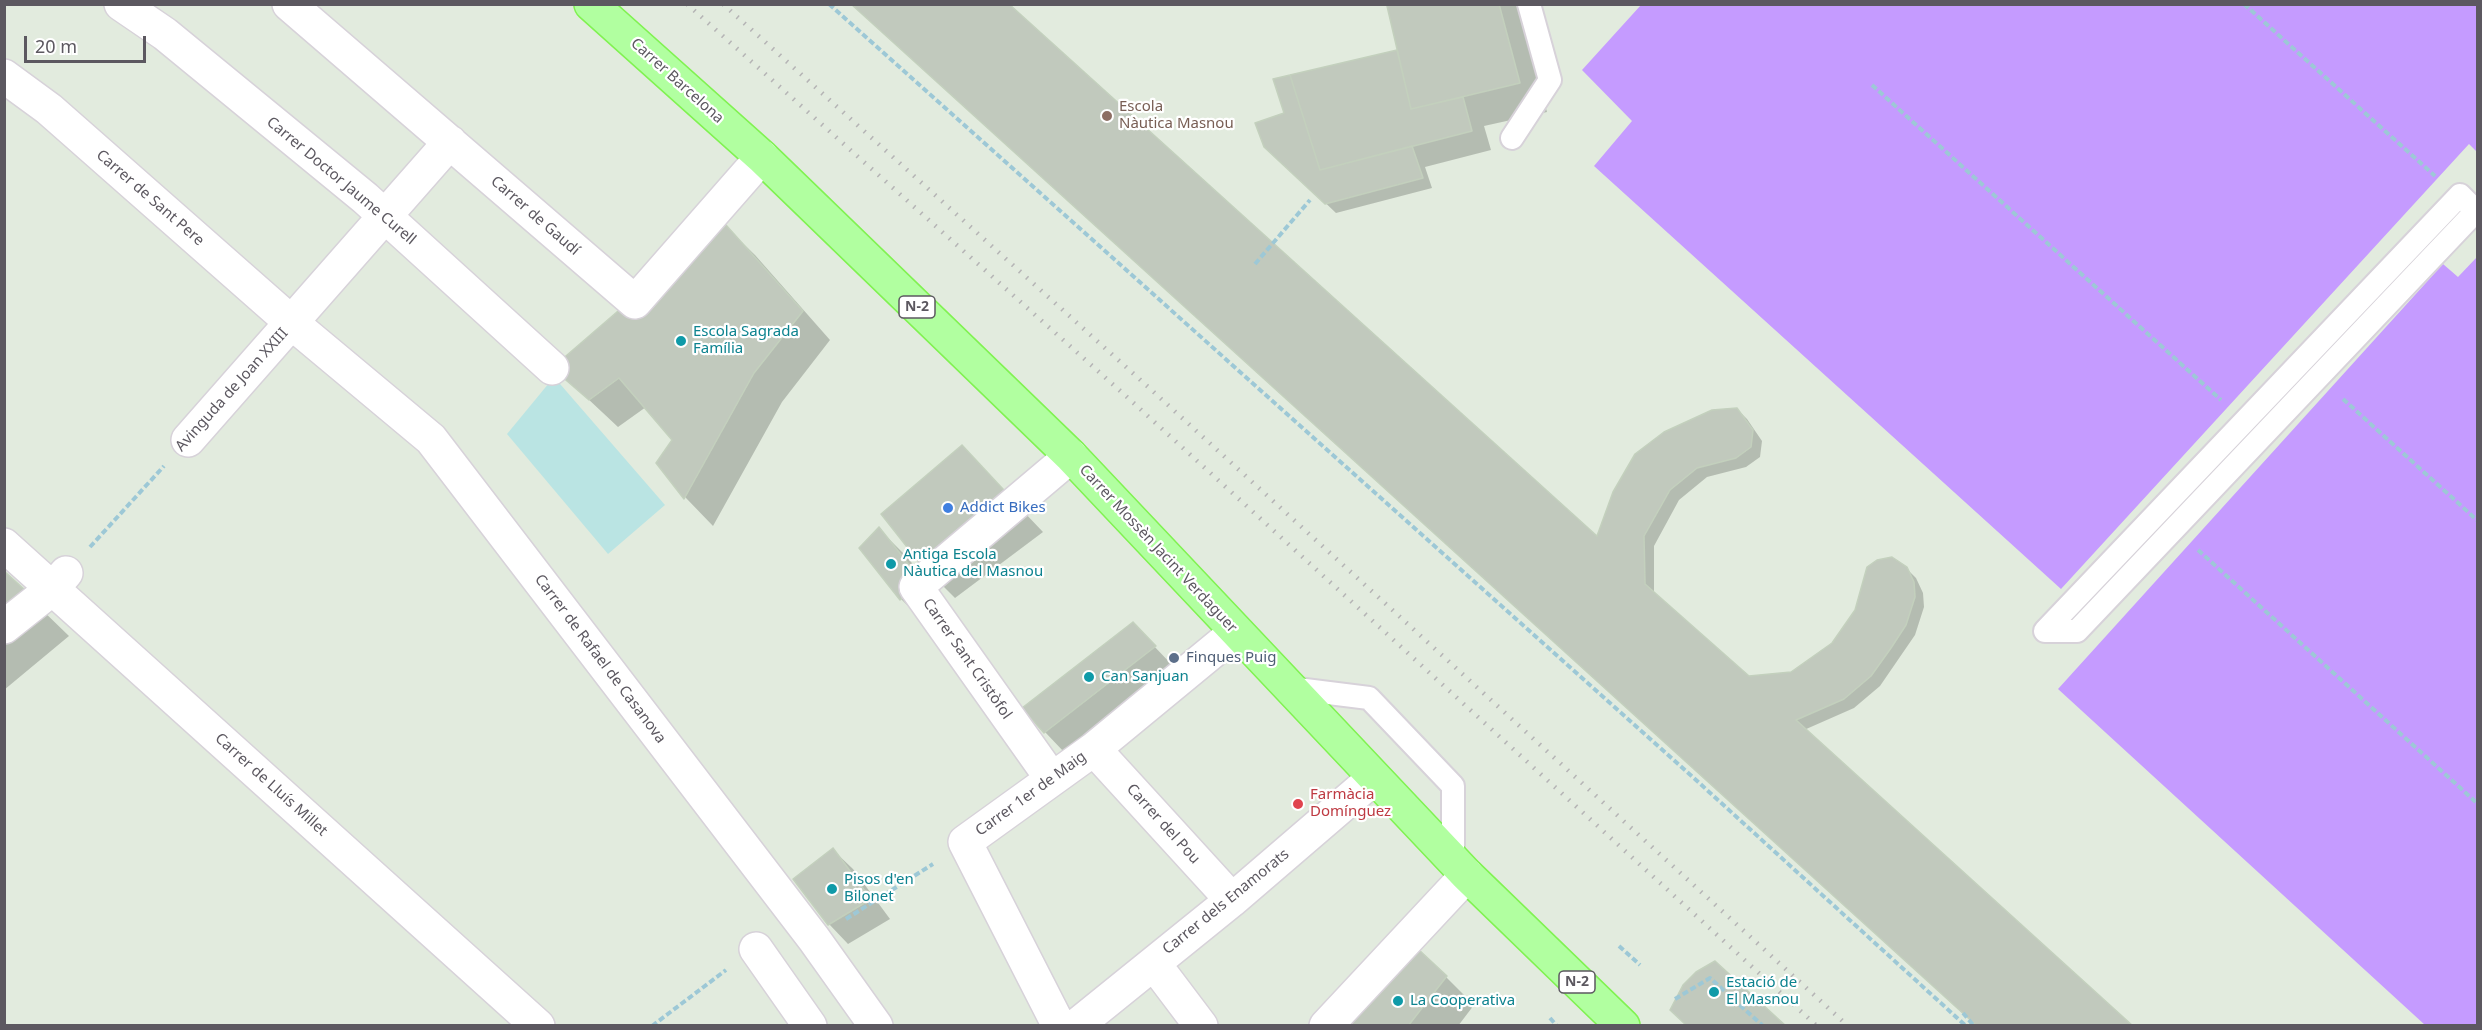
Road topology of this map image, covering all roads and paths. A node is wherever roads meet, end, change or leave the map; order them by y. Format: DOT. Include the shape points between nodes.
graph roads {
  1 [pos="121,4"];
  2 [pos="289,4"];
  3 [pos="591,4"];
  4 [pos="829,4"];
  5 [pos="1529,4"];
  6 [pos="2244,4"];
  7 [pos="4,76"];
  8 [pos="1872,85"];
  9 [pos="1512,138"];
  10 [pos="450,142"];
  11 [pos="762,157"];
  12 [pos="2438,178"];
  13 [pos="1310,200"];
  14 [pos="386,216"];
  15 [pos="1256,264"];
  16 [pos="292,323"];
  17 [pos="552,368"];
  18 [pos="2340,396"];
  19 [pos="2229,406"];
  20 [pos="188,440"];
  21 [pos="1071,456"];
  22 [pos="2478,521"];
  23 [pos="2191,544"];
  24 [pos="4,545"];
  25 [pos="60,580"];
  26 [pos="4,627"];
  27 [pos="2045,631"];
  28 [pos="1236,632"];
  29 [pos="1289,688"];
  30 [pos="1094,748"];
  31 [pos="1374,778"];
  32 [pos="1052,779"];
  33 [pos="2478,804"];
  34 [pos="965,842"];
  35 [pos="1460,868"];
  36 [pos="1232,900"];
  37 [pos="814,939"];
  38 [pos="1619,946"];
  39 [pos="756,949"];
  40 [pos="1640,965"];
  41 [pos="1161,973"];
  42 [pos="1675,999"];
  43 [pos="1963,1013"];
  44 [pos="1550,1018"];
  45 [pos="538,1026"];
  46 [pos="810,1026"];
  47 [pos="876,1026"];
  48 [pos="1059,1026"];
  49 [pos="1076,1026"];
  50 [pos="1201,1026"];
  51 [pos="1326,1026"];
  52 [pos="1557,1026"];
  53 [pos="1623,1026"];
  54 [pos="1763,1026"];
  55 [pos="1966,1026"];
  56 [pos="1974,1026"];
  1 -- 14 [label="street, Carrer Doctor Jaume Curell" via="165,34"];
  2 -- 10 [label="street, Carrer de Gaudí"];
  3 -- 11 [label="main road, Carrer Barcelona / N-2"];
  4 -- 55 [label="path"];
  5 -- 9 [label="lane" via="1550,80"];
  6 -- 12 [label="path"];
  7 -- 16 [label="street, Carrer de Sant Pere" via="49,109"];
  8 -- 19 [label="path"];
  10 -- 11 [label="street, Carrer de Gaudí" via="635,302"];
  10 -- 14 [label="street, Avinguda de Joan XXIII"];
  11 -- 21 [label="main road, Carrer Mossèn Jacint Verdaguer / N-2"];
  13 -- 15 [label="path"];
  14 -- 16 [label="street, Avinguda de Joan XXIII"];
  14 -- 17 [label="street, Carrer Doctor Jaume Curell"];
  16 -- 20 [label="street, Avinguda de Joan XXIII"];
  16 -- 37 [label="street, Carrer de Rafael de Casanova" via="431,439"];
  18 -- 22 [label="path"];
  20 -- 25 [label="path, Avinguda de Joan XXIII"];
  21 -- 28 [label="main road, Carrer Mossèn Jacint Verdaguer / N-2"];
  21 -- 32 [label="street, Carrer Sant Cristòfol" via="916,587"];
  23 -- 33 [label="path"];
  24 -- 25 [label="street, Carrer de Lluís Millet"];
  25 -- 26 [label="street"];
  25 -- 45 [label="street, Carrer de Lluís Millet"];
  27 -- 27 [label="lane" via="2460,195 2476,211 2077,630"];
  28 -- 29 [label="main road, Carrer Mossèn Jacint Verdaguer / N-2"];
  28 -- 30 [label="street, Carrer 1er de Maig"];
  29 -- 31 [label="main road, Carrer Mossèn Jacint Verdaguer / N-2"];
  29 -- 35 [label="lane" via="1369,698 1453,786"];
  30 -- 32 [label="street, Carrer 1er de Maig"];
  30 -- 36 [label="street, Carrer del Pou"];
  31 -- 35 [label="main road, Carrer Mossèn Jacint Verdaguer / N-2"];
  31 -- 36 [label="street, Carrer dels Enamorats"];
  32 -- 34 [label="street, Carrer 1er de Maig"];
  34 -- 37 [label="path, Carrer 1er de Maig"];
  34 -- 48 [label="street"];
  35 -- 51 [label="street"];
  35 -- 53 [label="main road, Carrer Mossèn Jacint Verdaguer / N-2"];
  36 -- 49 [label="street, Carrer dels Enamorats"];
  37 -- 47 [label="street, Carrer de Rafael de Casanova"];
  38 -- 40 [label="path"];
  39 -- 46 [label="street"];
  41 -- 50 [label="street"];
  42 -- 54 [label="path" via="1710,978"];
  43 -- 56 [label="path"];
  44 -- 52 [label="path"];
}
